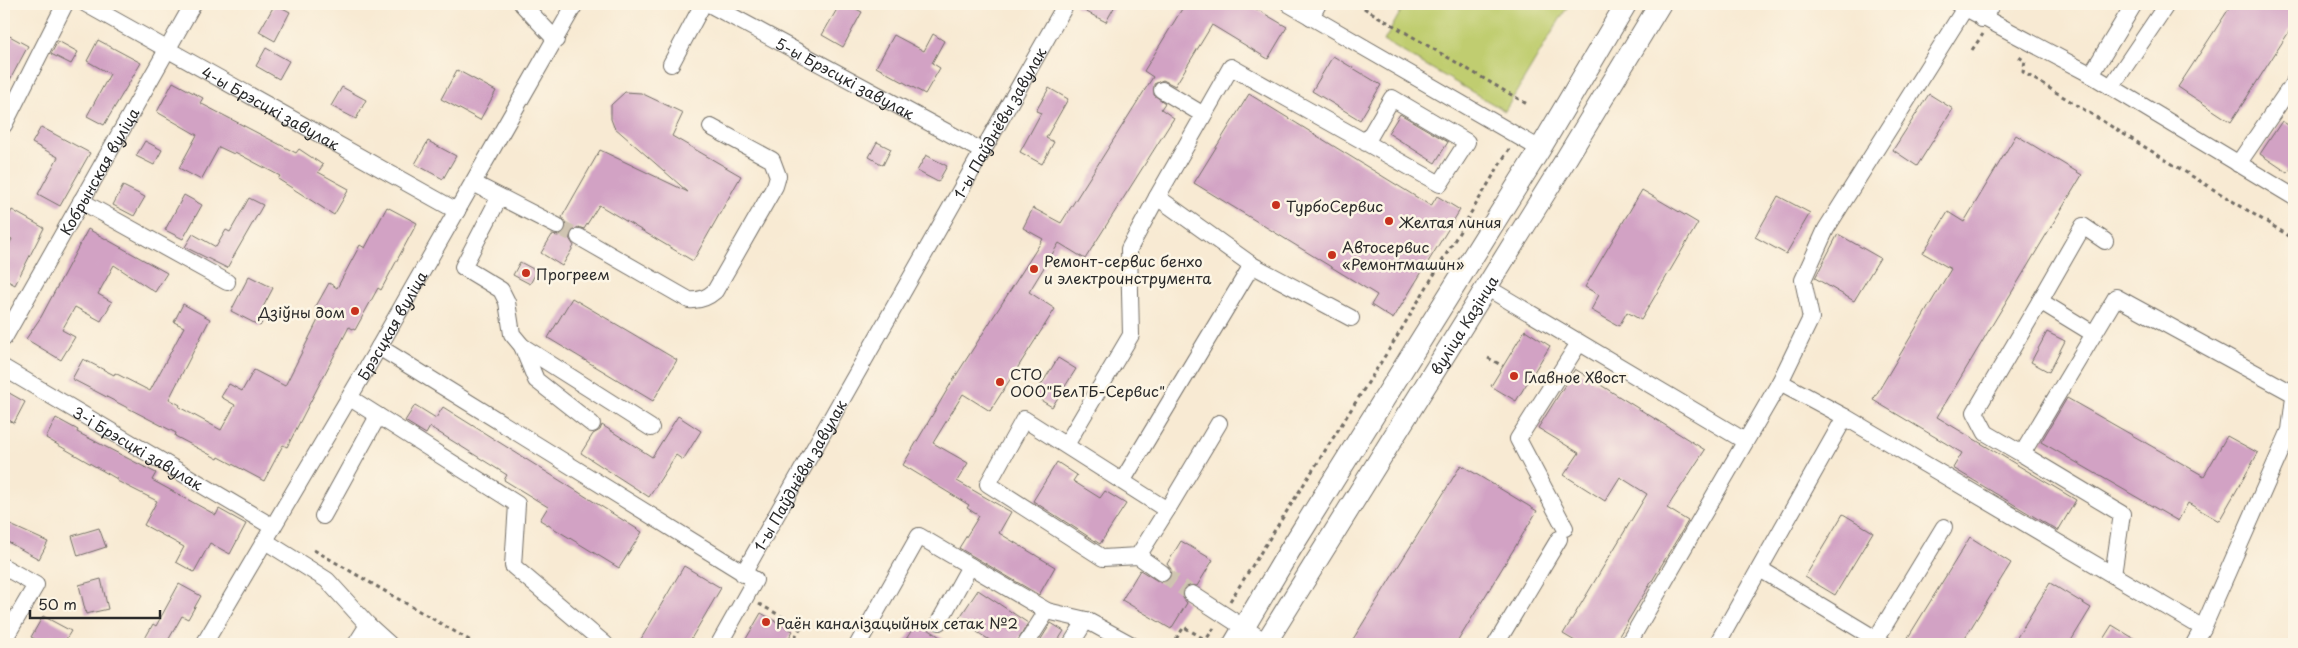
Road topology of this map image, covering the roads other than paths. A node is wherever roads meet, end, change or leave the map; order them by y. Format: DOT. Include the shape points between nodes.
graph roads {
  1 [pos="65,4"];
  2 [pos="86,4"];
  3 [pos="193,4"];
  4 [pos="522,4"];
  5 [pos="575,4"];
  6 [pos="703,4"];
  7 [pos="709,4"];
  8 [pos="1066,4"];
  9 [pos="1289,4"];
  10 [pos="1626,4"];
  11 [pos="1660,4"];
  12 [pos="1992,4"];
  13 [pos="2134,4"];
  14 [pos="2167,4"];
  15 [pos="1961,9"];
  16 [pos="1314,10"];
  17 [pos="1983,26"];
  18 [pos="556,40"];
  19 [pos="167,47"];
  20 [pos="671,64"];
  21 [pos="2092,76"];
  22 [pos="2294,82"];
  23 [pos="2111,87"];
  24 [pos="1162,90"];
  25 [pos="1202,114"];
  26 [pos="4,125"];
  27 [pos="712,127"];
  28 [pos="1366,143"];
  29 [pos="1540,149"];
  30 [pos="982,151"];
  31 [pos="1563,164"];
  32 [pos="2238,164"];
  33 [pos="473,183"];
  34 [pos="1158,197"];
  35 [pos="2294,197"];
  36 [pos="499,198"];
  37 [pos="80,201"];
  38 [pos="457,211"];
  39 [pos="557,226"];
  40 [pos="579,237"];
  41 [pos="2105,241"];
  42 [pos="1252,265"];
  43 [pos="227,282"];
  44 [pos="1486,287"];
  45 [pos="2040,301"];
  46 [pos="1351,318"];
  47 [pos="2094,334"];
  48 [pos="4,338"];
  49 [pos="1579,343"];
  50 [pos="522,346"];
  51 [pos="379,347"];
  52 [pos="4,368"];
  53 [pos="1780,382"];
  54 [pos="1388,392"];
  55 [pos="2294,396"];
  56 [pos="350,398"];
  57 [pos="1411,407"];
  58 [pos="378,416"];
  59 [pos="1845,417"];
  60 [pos="1218,423"];
  61 [pos="592,424"];
  62 [pos="651,428"];
  63 [pos="1745,441"];
  64 [pos="1066,445"];
  65 [pos="2022,454"];
  66 [pos="1123,480"];
  67 [pos="1167,510"];
  68 [pos="323,516"];
  69 [pos="273,527"];
  70 [pos="1944,527"];
  71 [pos="265,542"];
  72 [pos="1138,556"];
  73 [pos="970,566"];
  74 [pos="4,567"];
  75 [pos="1760,569"];
  76 [pos="1162,573"];
  77 [pos="743,574"];
  78 [pos="2113,575"];
  79 [pos="1192,594"];
  80 [pos="1047,611"];
  81 [pos="1086,620"];
  82 [pos="939,622"];
  83 [pos="368,625"];
  84 [pos="2203,628"];
  85 [pos="1239,636"];
  86 [pos="4,637"];
  87 [pos="1880,642"];
  88 [pos="1266,643"];
  89 [pos="204,644"];
  90 [pos="356,644"];
  91 [pos="389,644"];
  92 [pos="606,644"];
  93 [pos="718,644"];
  94 [pos="858,644"];
  95 [pos="1026,644"];
  96 [pos="1071,644"];
  97 [pos="1130,644"];
  98 [pos="1496,644"];
  99 [pos="1628,644"];
  100 [pos="1717,644"];
  101 [pos="2194,644"];
  1 -- 26 [label="street"];
  2 -- 19 [label="street, 4-ы Брэсцкі завулак"];
  3 -- 19 [label="street, Кобрынская вуліца"];
  4 -- 18 [label="street"];
  5 -- 18 [label="street, Брэсцкая вуліца"];
  6 -- 20 [label="street"];
  7 -- 30 [label="street, 5-ы Брэсцкі завулак"];
  8 -- 30 [label="street, 1-ы Паўднёвы завулак"];
  9 -- 16 [label="street"];
  10 -- 29 [label="main road, вуліца Казінца"];
  11 -- 31 [label="main road, вуліца Казінца"];
  12 -- 17 [label="street"];
  13 -- 21 [label="street"];
  14 -- 23 [label="street"];
  15 -- 17 [label="street"];
  15 -- 53 [label="street" via="1826,230 1804,280 1811,318"];
  16 -- 29 [label="street"];
  17 -- 21 [label="street"];
  18 -- 33 [label="street, Брэсцкая вуліца"];
  19 -- 37 [label="street, Кобрынская вуліца"];
  19 -- 38 [label="street, 4-ы Брэсцкі завулак"];
  21 -- 23 [label="street"];
  22 -- 32 [label="street"];
  23 -- 32 [label="street"];
  24 -- 25 [label="street"];
  25 -- 28 [label="street" via="1231,66"];
  25 -- 34 [label="street"];
  27 -- 40 [label="street" via="772,160 778,176 716,291 698,300 689,300"];
  28 -- 28 [label="street" via="1440,184 1467,142 1392,98"];
  29 -- 31 [label="main road"];
  29 -- 54 [label="main road, вуліца Казінца"];
  30 -- 77 [label="street, 1-ы Паўднёвы завулак"];
  31 -- 44 [label="main road, вуліца Казінца"];
  32 -- 35 [label="street"];
  33 -- 36 [label="street"];
  33 -- 38 [label="street, Брэсцкая вуліца"];
  34 -- 42 [label="street"];
  34 -- 64 [label="street" via="1129,249 1131,335"];
  36 -- 39 [label="street"];
  36 -- 50 [label="street" via="464,267 501,290 507,302 512,334"];
  37 -- 43 [label="street"];
  37 -- 48 [label="street, Кобрынская вуліца"];
  38 -- 51 [label="street, Брэсцкая вуліца"];
  41 -- 45 [label="street" via="2083,226"];
  42 -- 46 [label="street"];
  42 -- 66 [label="street"];
  44 -- 49 [label="street"];
  44 -- 57 [label="main road, вуліца Казінца"];
  45 -- 47 [label="street"];
  45 -- 65 [label="street" via="1975,412 1986,432"];
  47 -- 55 [label="street" via="2116,297"];
  47 -- 65 [label="street"];
  49 -- 63 [label="street"];
  49 -- 98 [label="street" via="1518,439 1562,534"];
  50 -- 61 [label="street" via="536,380"];
  50 -- 62 [label="street"];
  51 -- 56 [label="street, Брэсцкая вуліца"];
  51 -- 77 [label="street"];
  52 -- 69 [label="street, 3-і Брэсцкі завулак"];
  53 -- 59 [label="street"];
  53 -- 63 [label="street"];
  54 -- 57 [label="main road" via="1390,404 1396,408"];
  54 -- 85 [label="main road, вуліца Казінца"];
  55 -- 84 [label="street" via="2290,430"];
  56 -- 58 [label="street"];
  56 -- 69 [label="street, Брэсцкая вуліца"];
  57 -- 88 [label="main road, вуліца Казінца"];
  58 -- 68 [label="street"];
  58 -- 92 [label="street" via="517,504 513,566"];
  59 -- 75 [label="street"];
  59 -- 78 [label="street"];
  60 -- 67 [label="street"];
  63 -- 99 [label="street"];
  64 -- 66 [label="street"];
  64 -- 72 [label="street" via="1024,419 988,484 1103,558"];
  65 -- 78 [label="street" via="2122,514"];
  66 -- 67 [label="street"];
  67 -- 72 [label="street"];
  69 -- 71 [label="street, Брэсцкая вуліца"];
  70 -- 87 [label="street"];
  71 -- 83 [label="street" via="327,580"];
  71 -- 89 [label="street, Брэсцкая вуліца"];
  72 -- 76 [label="street"];
  73 -- 80 [label="street"];
  73 -- 82 [label="street"];
  73 -- 94 [label="street" via="919,536"];
  74 -- 86 [label="street" via="36,584"];
  75 -- 87 [label="street"];
  75 -- 100 [label="street"];
  77 -- 93 [label="street" via="755,580"];
  78 -- 84 [label="street"];
  79 -- 85 [label="street" via="1222,614"];
  80 -- 81 [label="street"];
  80 -- 95 [label="street"];
  81 -- 96 [label="street"];
  81 -- 97 [label="street"];
  83 -- 90 [label="street"];
  83 -- 91 [label="street"];
  84 -- 101 [label="street"];
  85 -- 88 [label="street"];
}
